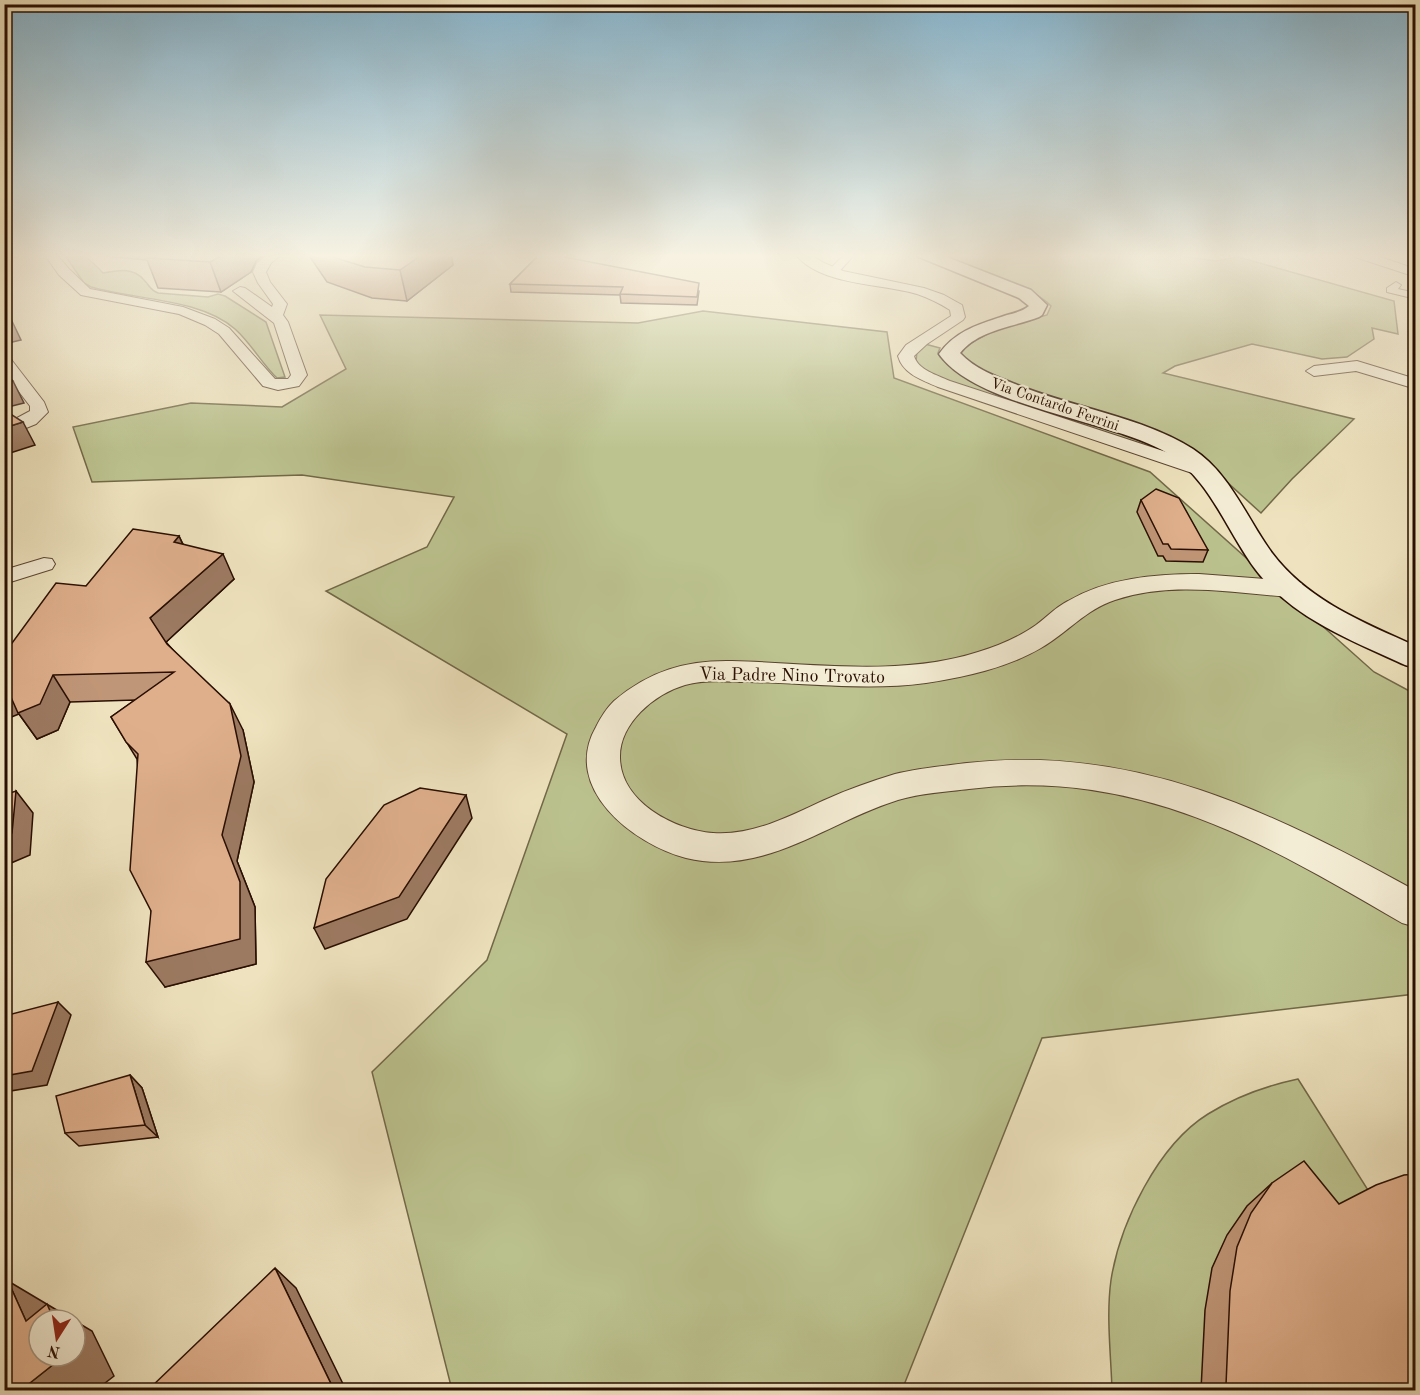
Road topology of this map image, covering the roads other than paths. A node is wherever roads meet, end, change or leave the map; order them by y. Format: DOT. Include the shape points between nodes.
graph roads {
  1 [pos="203,319"];
  2 [pos="279,319"];
  3 [pos="956,319"];
  4 [pos="1013,319"];
  5 [pos="4,361"];
  6 [pos="1314,370"];
  7 [pos="1416,384"];
  8 [pos="4,432"];
  9 [pos="1202,470"];
  10 [pos="44,564"];
  11 [pos="4,578"];
  12 [pos="1291,589"];
  13 [pos="1416,658"];
  14 [pos="1416,910"];
  1 -- 2 [label="street" via="224,331 269,383 284,385 297,380 299,375"];
  3 -- 9 [label="street" via="910,348 909,364 921,374"];
  4 -- 9 [label="main road, Via Contardo Ferrini" via="965,339 949,354 954,361 998,385 1168,443"];
  5 -- 8 [label="street" via="39,412"];
  6 -- 7 [label="street" via="1357,366"];
  9 -- 12 [label="main road, Via Contardo Ferrini" via="1264,562"];
  10 -- 11 [label="street"];
  12 -- 13 [label="main road, Via Contardo Ferrini" via="1342,622"];
  12 -- 14 [label="street, Via Padre Nino Trovato" via="1184,582 1111,592 1089,600 1047,632 1000,656 912,675 680,675 640,695 611,727 602,768 613,794 628,813 685,843 715,848 750,847 770,841 889,789 939,779 1018,771 1111,780 1190,800 1271,832"];
}
